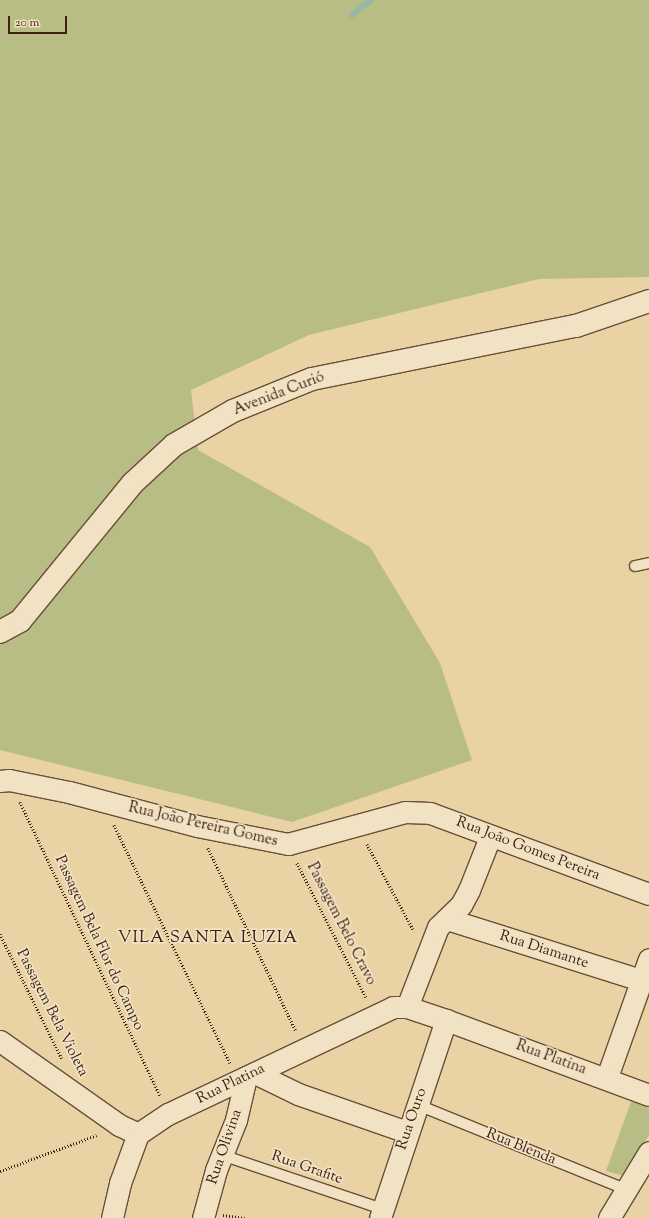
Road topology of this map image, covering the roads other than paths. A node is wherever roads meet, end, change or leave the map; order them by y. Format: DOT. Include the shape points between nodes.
graph roads {
  1 [pos="649,301"];
  2 [pos="649,563"];
  3 [pos="635,566"];
  4 [pos="31,608"];
  5 [pos="0,620"];
  6 [pos="0,632"];
  7 [pos="5,781"];
  8 [pos="405,812"];
  9 [pos="490,837"];
  10 [pos="649,894"];
  11 [pos="447,919"];
  12 [pos="649,959"];
  13 [pos="641,980"];
  14 [pos="408,1007"];
  15 [pos="446,1020"];
  16 [pos="0,1041"];
  17 [pos="246,1077"];
  18 [pos="607,1077"];
  19 [pos="649,1095"];
  20 [pos="418,1105"];
  21 [pos="407,1132"];
  22 [pos="138,1134"];
  23 [pos="649,1152"];
  24 [pos="222,1155"];
  25 [pos="625,1189"];
  26 [pos="381,1213"];
  27 [pos="112,1218"];
  28 [pos="204,1218"];
  29 [pos="609,1218"];
  1 -- 4 [label="street, Avenida Curió" via="576,326 312,379 233,410 174,445 133,483"];
  2 -- 3 [label="lane"];
  4 -- 5 [label="street, Avenida Curió"];
  4 -- 6 [label="street, Avenida Curió" via="20,621"];
  7 -- 8 [label="street, Rua João Pereira Gomes" via="103,801 197,826 288,844"];
  8 -- 9 [label="street, Rua João Gomes Pereira" via="435,815"];
  9 -- 10 [label="street, Rua João Gomes Pereira"];
  9 -- 11 [label="street" via="469,890 461,904"];
  11 -- 13 [label="street, Rua Diamante"];
  11 -- 14 [label="street" via="438,926"];
  12 -- 13 [label="street"];
  13 -- 18 [label="street"];
  14 -- 15 [label="street, Rua Platina"];
  14 -- 17 [label="street, Rua Platina" via="393,1007 374,1014"];
  15 -- 18 [label="street, Rua Platina"];
  15 -- 20 [label="street, Rua Ouro"];
  16 -- 22 [label="street" via="118,1125"];
  17 -- 21 [label="street"];
  17 -- 22 [label="street, Rua Platina" via="168,1114"];
  17 -- 24 [label="street, Rua Olivina" via="236,1120"];
  18 -- 19 [label="street, Rua Platina"];
  20 -- 21 [label="street, Rua Ouro"];
  20 -- 25 [label="lane, Rua Blenda"];
  21 -- 26 [label="street, Rua Ouro"];
  22 -- 27 [label="street" via="120,1183"];
  23 -- 25 [label="street"];
  24 -- 26 [label="lane, Rua Grafite"];
  24 -- 28 [label="street, Rua Olivina"];
  25 -- 29 [label="street"];
}
